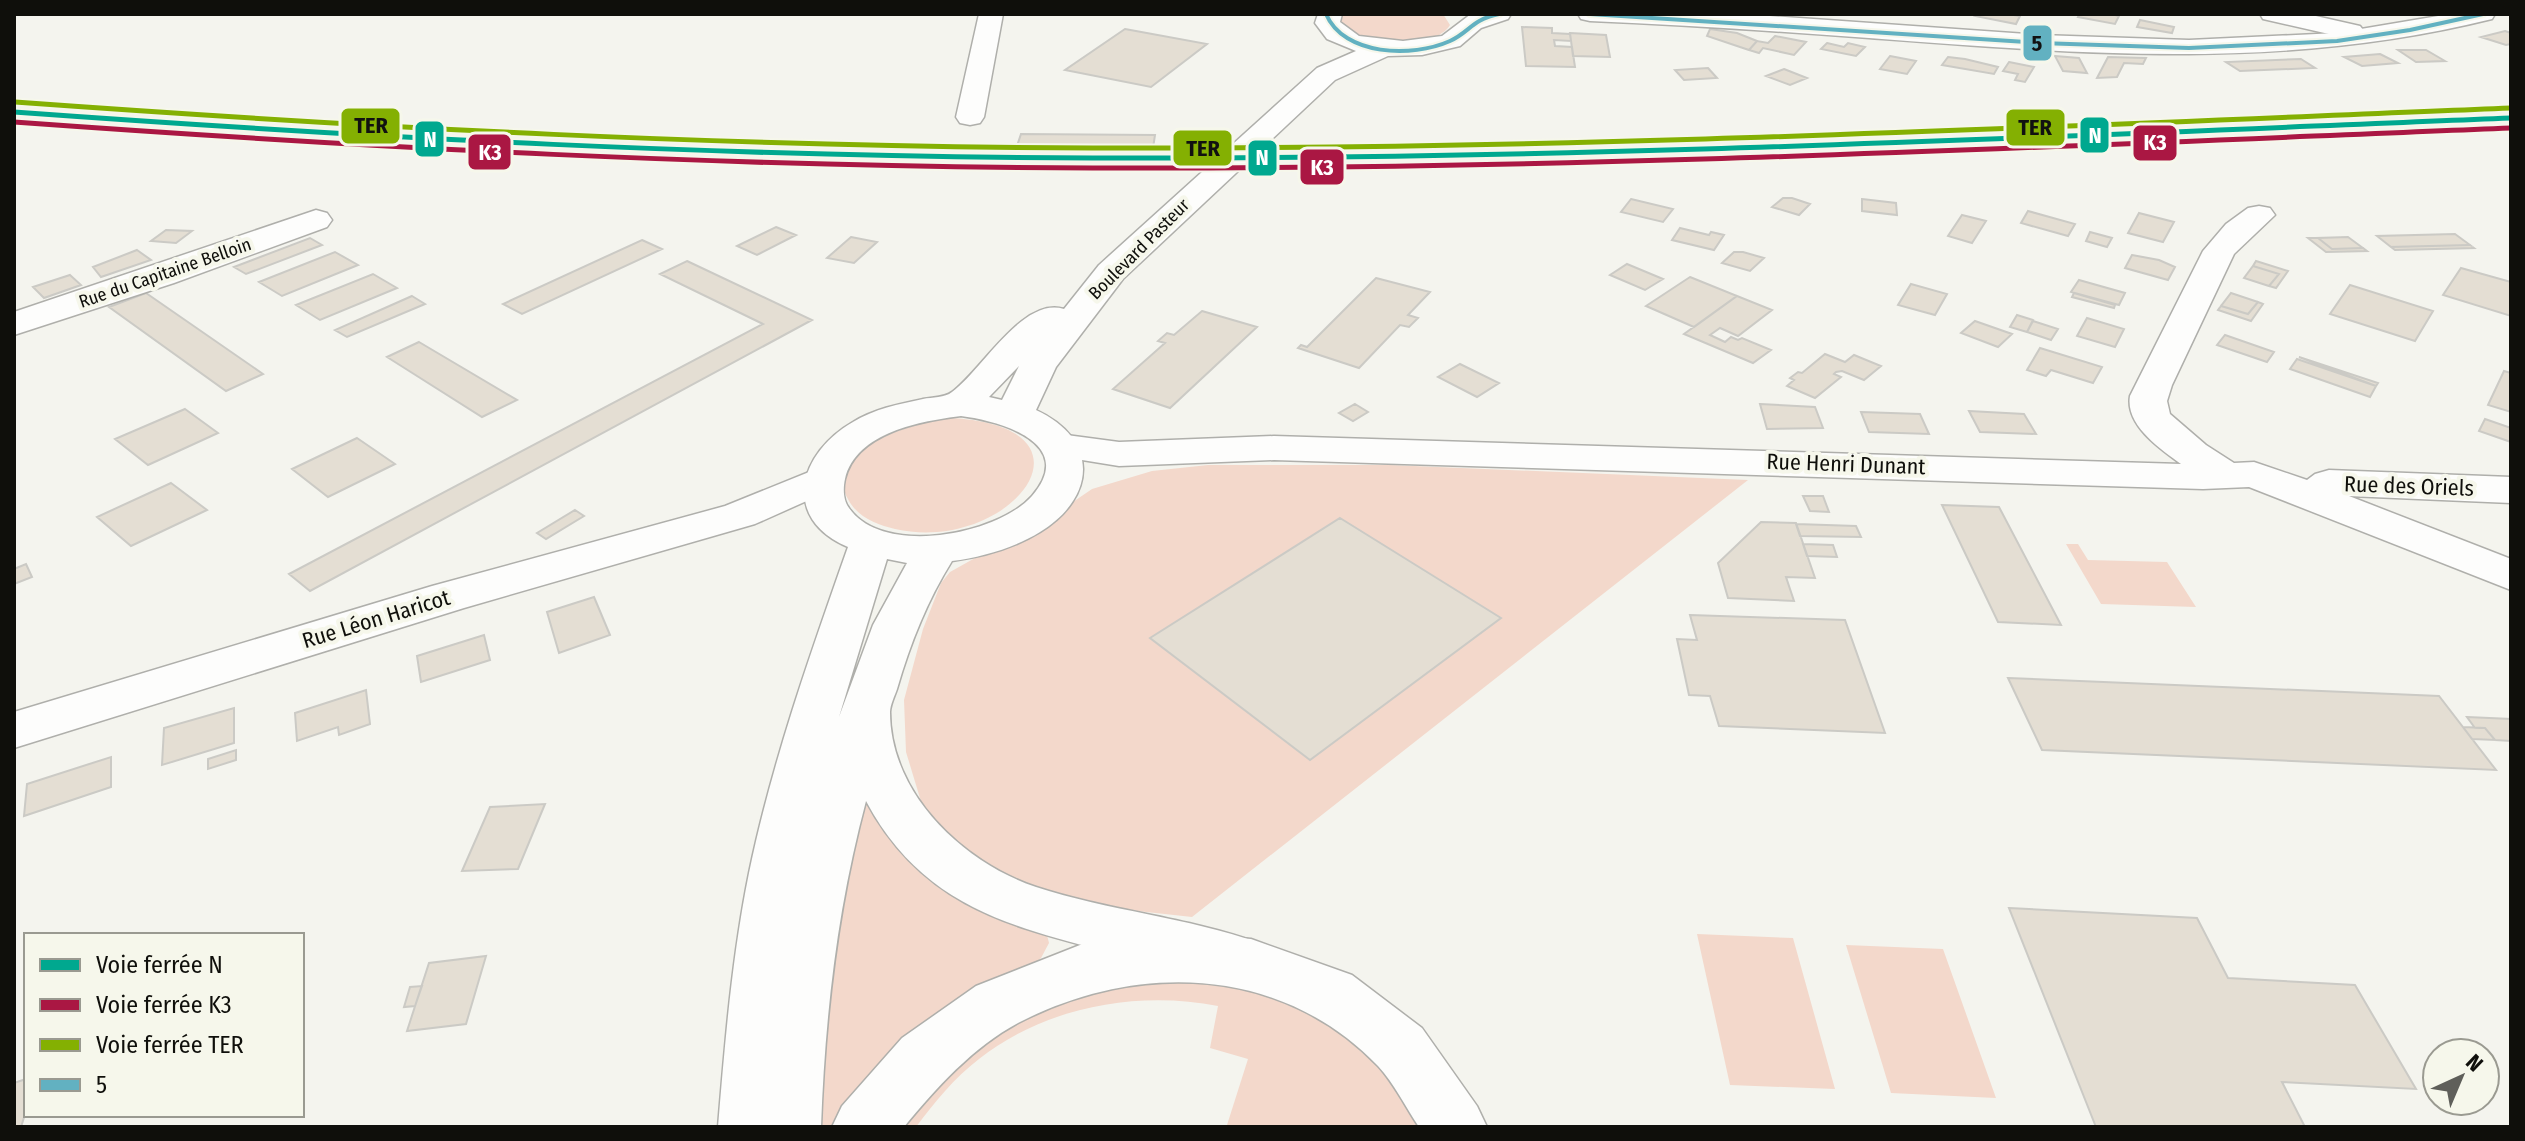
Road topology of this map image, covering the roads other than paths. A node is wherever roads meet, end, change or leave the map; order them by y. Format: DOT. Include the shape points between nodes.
graph roads {
  1 [pos="991,14"];
  2 [pos="1328,14"];
  3 [pos="1499,14"];
  4 [pos="1590,14"];
  5 [pos="1728,14"];
  6 [pos="2256,14"];
  7 [pos="2272,14"];
  8 [pos="2450,14"];
  9 [pos="2483,14"];
  10 [pos="1464,20"];
  11 [pos="2351,31"];
  12 [pos="2291,37"];
  13 [pos="1346,39"];
  14 [pos="1385,48"];
  15 [pos="1326,74"];
  16 [pos="970,117"];
  17 [pos="2259,215"];
  18 [pos="316,220"];
  19 [pos="1111,272"];
  20 [pos="14,324"];
  21 [pos="961,405"];
  22 [pos="1015,413"];
  23 [pos="1059,446"];
  24 [pos="1161,453"];
  25 [pos="2226,476"];
  26 [pos="2511,490"];
  27 [pos="1057,492"];
  28 [pos="826,495"];
  29 [pos="2313,497"];
  30 [pos="871,542"];
  31 [pos="938,549"];
  32 [pos="2511,575"];
  33 [pos="868,701"];
  34 [pos="14,730"];
  35 [pos="1239,960"];
  36 [pos="750,1127"];
  37 [pos="789,1127"];
  38 [pos="864,1127"];
  39 [pos="1455,1127"];
  1 -- 16 [label="main road"];
  2 -- 13 [label="main road" via="1329,28"];
  3 -- 10 [label="main road"];
  4 -- 9 [label="main road" via="2140,47 2334,40"];
  5 -- 12 [label="main road" via="2093,41"];
  6 -- 12 [label="main road"];
  7 -- 11 [label="main road"];
  8 -- 11 [label="main road"];
  10 -- 14 [label="main road" via="1457,38 1441,44"];
  11 -- 12 [label="main road"];
  13 -- 14 [label="main road"];
  13 -- 15 [label="main road"];
  14 -- 15 [label="main road"];
  15 -- 19 [label="main road, Boulevard Pasteur"];
  17 -- 25 [label="main road" via="2219,251 2148,404 2164,432"];
  18 -- 20 [label="main road, Rue du Capitaine Belloin"];
  19 -- 21 [label="main road" via="1035,328"];
  19 -- 22 [label="main road, Boulevard Pasteur" via="1038,365"];
  21 -- 22 [label="main road"];
  21 -- 28 [label="main road" via="924,409 859,434 836,455"];
  22 -- 23 [label="main road" via="1042,427"];
  23 -- 24 [label="main road"];
  23 -- 27 [label="main road" via="1064,469"];
  24 -- 25 [label="main road, Rue Henri Dunant" via="1274,448"];
  24 -- 27 [label="main road" via="1094,473"];
  25 -- 29 [label="main road, Rue Henri Dunant" via="2254,474"];
  26 -- 29 [label="main road, Rue des Oriels" via="2329,483"];
  27 -- 31 [label="main road" via="1038,513 1010,530"];
  28 -- 30 [label="main road" via="846,529"];
  28 -- 34 [label="main road, Rue Léon Haricot" via="448,597"];
  29 -- 32 [label="main road, Rue Henri Dunant"];
  30 -- 31 [label="main road"];
  30 -- 36 [label="main road" via="821,695 776,875"];
  31 -- 33 [label="main road" via="914,584"];
  33 -- 35 [label="main road" via="871,754 893,804 917,839 955,872 1030,909"];
  33 -- 37 [label="main road" via="830,835 803,960"];
  35 -- 38 [label="main road" via="1167,957 1112,963 1025,990 977,1014 937,1043 898,1081"];
  35 -- 39 [label="main road" via="1307,982 1369,1019 1420,1072"];
}
